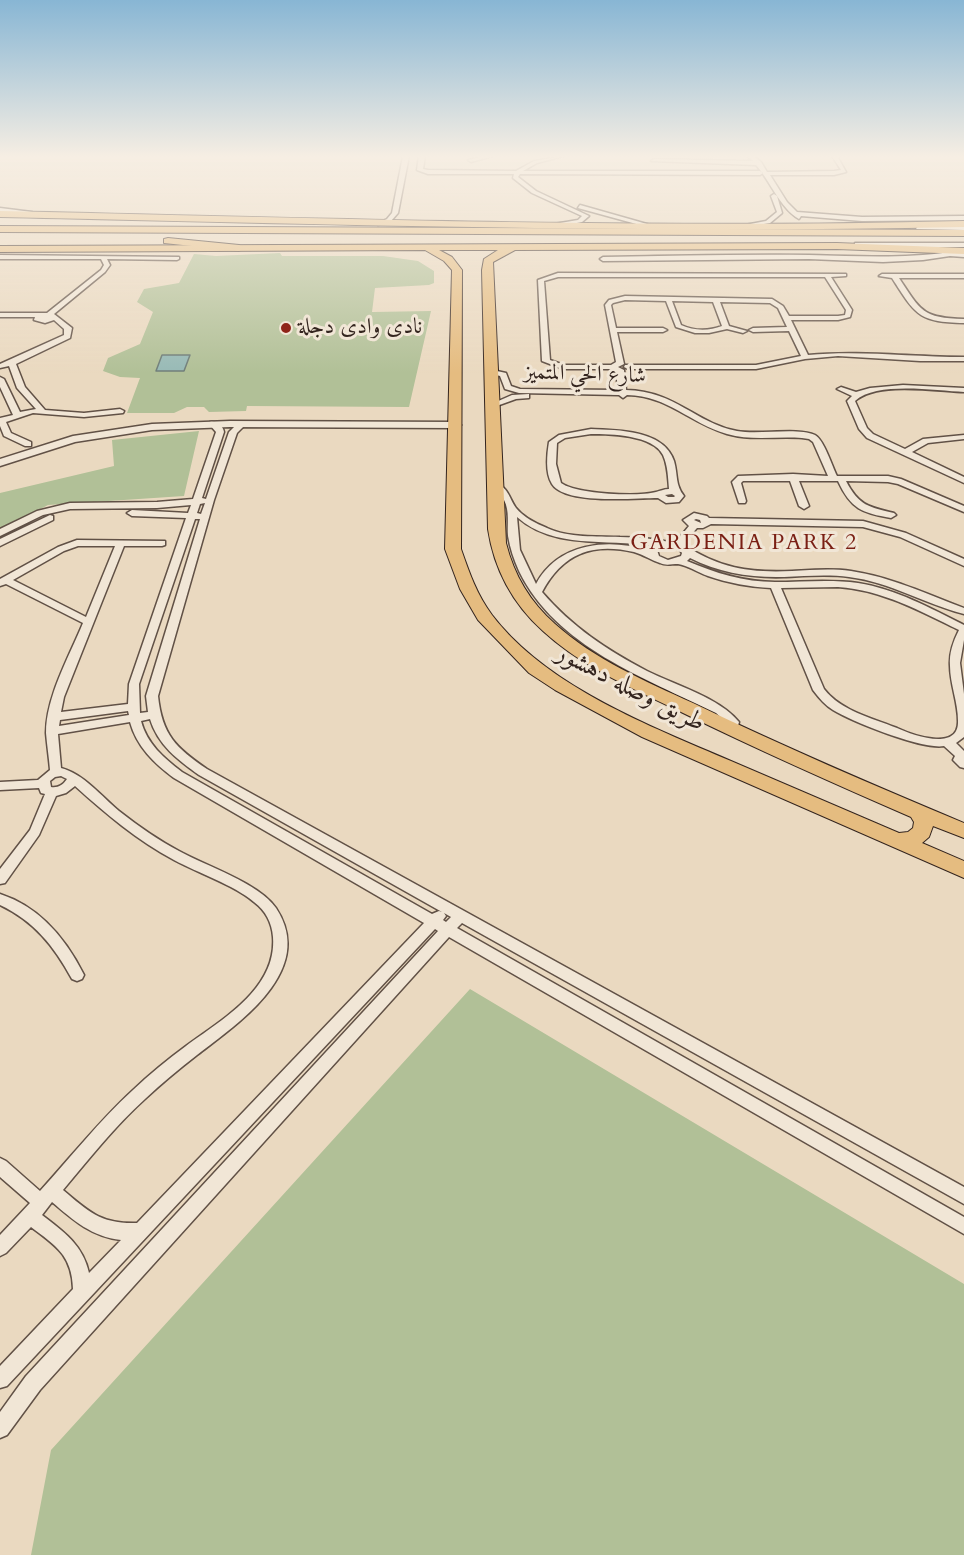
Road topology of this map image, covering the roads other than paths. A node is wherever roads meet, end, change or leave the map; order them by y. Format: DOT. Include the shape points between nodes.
graph roads {
  1 [pos="0,229"];
  2 [pos="83,229"];
  3 [pos="533,229"];
  4 [pos="964,233"];
  5 [pos="0,236"];
  6 [pos="123,236"];
  7 [pos="964,239"];
  8 [pos="964,245"];
  9 [pos="837,246"];
  10 [pos="524,247"];
  11 [pos="0,248"];
  12 [pos="239,249"];
  13 [pos="424,249"];
  14 [pos="964,253"];
  15 [pos="0,257"];
  16 [pos="104,258"];
  17 [pos="177,258"];
  18 [pos="603,259"];
  19 [pos="473,269"];
  20 [pos="827,275"];
  21 [pos="844,275"];
  22 [pos="882,276"];
  23 [pos="894,276"];
  24 [pos="964,276"];
  25 [pos="668,298"];
  26 [pos="715,299"];
  27 [pos="0,317"];
  28 [pos="46,318"];
  29 [pos="786,318"];
  30 [pos="964,321"];
  31 [pos="726,327"];
  32 [pos="791,329"];
  33 [pos="614,330"];
  34 [pos="663,330"];
  35 [pos="753,330"];
  36 [pos="742,331"];
  37 [pos="805,357"];
  38 [pos="5,359"];
  39 [pos="964,359"];
  40 [pos="0,366"];
  41 [pos="620,367"];
  42 [pos="491,371"];
  43 [pos="0,379"];
  44 [pos="841,389"];
  45 [pos="964,390"];
  46 [pos="520,394"];
  47 [pos="622,394"];
  48 [pos="856,395"];
  49 [pos="492,406"];
  50 [pos="41,410"];
  51 [pos="686,410"];
  52 [pos="120,411"];
  53 [pos="677,413"];
  54 [pos="17,415"];
  55 [pos="456,419"];
  56 [pos="350,420"];
  57 [pos="1,421"];
  58 [pos="213,424"];
  59 [pos="242,424"];
  60 [pos="0,437"];
  61 [pos="964,437"];
  62 [pos="28,449"];
  63 [pos="905,453"];
  64 [pos="0,454"];
  65 [pos="823,462"];
  66 [pos="0,463"];
  67 [pos="794,477"];
  68 [pos="833,477"];
  69 [pos="964,480"];
  70 [pos="493,484"];
  71 [pos="203,501"];
  72 [pos="742,501"];
  73 [pos="804,506"];
  74 [pos="683,509"];
  75 [pos="964,509"];
  76 [pos="514,510"];
  77 [pos="891,515"];
  78 [pos="192,516"];
  79 [pos="207,516"];
  80 [pos="0,533"];
  81 [pos="562,537"];
  82 [pos="121,542"];
  83 [pos="0,543"];
  84 [pos="162,543"];
  85 [pos="659,544"];
  86 [pos="678,545"];
  87 [pos="687,553"];
  88 [pos="570,554"];
  89 [pos="652,555"];
  90 [pos="679,561"];
  91 [pos="964,563"];
  92 [pos="4,579"];
  93 [pos="775,585"];
  94 [pos="537,592"];
  95 [pos="964,611"];
  96 [pos="88,622"];
  97 [pos="964,630"];
  98 [pos="133,713"];
  99 [pos="153,715"];
  100 [pos="53,717"];
  101 [pos="964,722"];
  102 [pos="732,730"];
  103 [pos="52,731"];
  104 [pos="947,742"];
  105 [pos="963,757"];
  106 [pos="56,773"];
  107 [pos="74,778"];
  108 [pos="0,786"];
  109 [pos="47,788"];
  110 [pos="918,811"];
  111 [pos="964,831"];
  112 [pos="898,841"];
  113 [pos="964,870"];
  114 [pos="0,879"];
  115 [pos="0,899"];
  116 [pos="454,911"];
  117 [pos="440,925"];
  118 [pos="77,975"];
  119 [pos="0,1166"];
  120 [pos="964,1196"];
  121 [pos="47,1197"];
  122 [pos="30,1216"];
  123 [pos="964,1226"];
  124 [pos="140,1231"];
  125 [pos="0,1247"];
  126 [pos="82,1292"];
  127 [pos="0,1379"];
  128 [pos="0,1428"];
  1 -- 2 [label="main road"];
  3 -- 4 [label="main road"];
  5 -- 6 [label="main road"];
  6 -- 7 [label="main road"];
  6 -- 12 [label="main road"];
  8 -- 9 [label="street"];
  9 -- 10 [label="main road"];
  9 -- 14 [label="main road"];
  10 -- 13 [label="main road"];
  10 -- 19 [label="main road" via="494,256"];
  11 -- 12 [label="main road"];
  12 -- 13 [label="main road"];
  13 -- 19 [label="main road"];
  14 -- 18 [label="street" via="883,260"];
  15 -- 16 [label="street"];
  16 -- 17 [label="street"];
  16 -- 28 [label="street" via="107,265 103,271"];
  19 -- 42 [label="main road, طريق وصله دهشور"];
  19 -- 55 [label="main road, طريق وصله دهشور"];
  20 -- 21 [label="street"];
  20 -- 29 [label="street" via="849,310 848,316"];
  20 -- 41 [label="street" via="558,275 541,280 546,361 558,367"];
  22 -- 23 [label="street"];
  23 -- 24 [label="street"];
  23 -- 30 [label="street" via="923,316"];
  25 -- 26 [label="street"];
  25 -- 31 [label="street" via="682,329"];
  25 -- 33 [label="street" via="611,301 608,306"];
  26 -- 29 [label="street" via="772,301"];
  26 -- 31 [label="street"];
  27 -- 28 [label="street"];
  28 -- 38 [label="street" via="68,328 67,336"];
  29 -- 32 [label="street"];
  31 -- 36 [label="street"];
  32 -- 35 [label="street"];
  32 -- 37 [label="street"];
  33 -- 34 [label="street"];
  33 -- 41 [label="street"];
  37 -- 39 [label="street"];
  37 -- 41 [label="street" via="756,367"];
  38 -- 40 [label="street"];
  38 -- 50 [label="street" via="21,388"];
  41 -- 47 [label="street"];
  42 -- 46 [label="street, شارع الحي المتميز" via="503,375 508,387"];
  42 -- 49 [label="main road, طريق وصله دهشور"];
  43 -- 54 [label="street"];
  44 -- 48 [label="street"];
  45 -- 48 [label="street" via="880,388"];
  46 -- 47 [label="street, شارع الحي المتميز"];
  46 -- 49 [label="street, شارع الحي المتميز"];
  47 -- 51 [label="street, شارع الحي المتميز" via="655,396"];
  47 -- 53 [label="street, شارع الحي المتميز"];
  48 -- 63 [label="street" via="851,405 866,432"];
  49 -- 70 [label="main road, طريق وصله دهشور"];
  50 -- 52 [label="street" via="84,416"];
  50 -- 54 [label="street"];
  51 -- 53 [label="street"];
  51 -- 65 [label="street, شارع الحي المتميز" via="720,429 739,434 812,437"];
  53 -- 65 [label="street, شارع الحي المتميز" via="701,429 729,439 808,443"];
  54 -- 57 [label="street"];
  55 -- 56 [label="street"];
  55 -- 112 [label="main road, طريق وصله دهشور" via="453,549 468,589 484,616 512,649 561,686 649,733"];
  56 -- 59 [label="street"];
  56 -- 62 [label="street" via="141,420 91,427"];
  57 -- 62 [label="street" via="5,433"];
  58 -- 59 [label="street"];
  58 -- 62 [label="street" via="112,432"];
  58 -- 71 [label="street" via="220,432"];
  59 -- 71 [label="street" via="233,432"];
  60 -- 62 [label="street"];
  61 -- 63 [label="street" via="932,440"];
  62 -- 64 [label="street"];
  62 -- 66 [label="street"];
  63 -- 69 [label="street"];
  65 -- 68 [label="street, شارع الحي المتميز"];
  67 -- 68 [label="street"];
  67 -- 72 [label="street" via="738,479"];
  67 -- 73 [label="street"];
  68 -- 75 [label="street" via="895,480"];
  68 -- 77 [label="street, شارع الحي المتميز" via="855,504 870,512"];
  70 -- 76 [label="street" via="508,496"];
  70 -- 102 [label="main road, طريق وصله دهشور" via="502,563 532,611 566,642 610,671"];
  71 -- 78 [label="street"];
  71 -- 79 [label="street"];
  71 -- 80 [label="street" via="70,506 34,516"];
  74 -- 74 [label="street" via="663,492 568,492 554,480 553,442 575,434 615,433 644,438 666,452"];
  74 -- 86 [label="street"];
  74 -- 91 [label="street" via="705,525 706,521 863,524 903,536"];
  76 -- 81 [label="street" via="530,524"];
  76 -- 94 [label="street" via="517,556"];
  78 -- 79 [label="street"];
  78 -- 83 [label="street" via="66,513 38,522"];
  78 -- 98 [label="street" via="134,684"];
  79 -- 99 [label="street" via="152,696"];
  81 -- 85 [label="street" via="628,538"];
  81 -- 88 [label="street"];
  82 -- 84 [label="street"];
  82 -- 92 [label="street" via="72,545"];
  82 -- 96 [label="street"];
  85 -- 86 [label="street"];
  85 -- 89 [label="street" via="652,549"];
  86 -- 87 [label="street"];
  87 -- 90 [label="street"];
  87 -- 95 [label="street" via="717,566 754,574 831,572 866,576 901,585"];
  88 -- 89 [label="street" via="617,547"];
  88 -- 94 [label="street" via="549,570"];
  89 -- 90 [label="street" via="666,562"];
  90 -- 93 [label="street" via="734,580"];
  92 -- 96 [label="street"];
  93 -- 97 [label="street" via="837,584 879,590 918,604"];
  93 -- 104 [label="street" via="819,690 828,702 913,739"];
  94 -- 102 [label="street" via="561,619 593,645 720,710 733,722"];
  96 -- 100 [label="street"];
  97 -- 101 [label="street" via="956,645 954,662"];
  98 -- 99 [label="street"];
  98 -- 100 [label="street"];
  98 -- 103 [label="street"];
  98 -- 117 [label="street" via="139,735 178,775"];
  99 -- 116 [label="street" via="166,743 203,772"];
  100 -- 103 [label="street"];
  101 -- 104 [label="street" via="963,730"];
  102 -- 110 [label="main road, طريق وصله دهشور"];
  103 -- 106 [label="street"];
  104 -- 105 [label="street"];
  106 -- 107 [label="street" via="65,772"];
  106 -- 109 [label="street" via="47,777"];
  107 -- 109 [label="street" via="68,788"];
  107 -- 121 [label="street" via="147,838 261,900 274,916 280,943 272,975 260,994 138,1096"];
  108 -- 109 [label="street"];
  109 -- 114 [label="street" via="35,832"];
  110 -- 111 [label="main road, طريق وصله دهشور"];
  110 -- 112 [label="main road" via="924,822 922,832 913,839"];
  112 -- 113 [label="main road, طريق وصله دهشور"];
  115 -- 118 [label="street" via="43,925 63,947"];
  116 -- 117 [label="street"];
  116 -- 120 [label="street"];
  117 -- 123 [label="street"];
  117 -- 124 [label="street"];
  117 -- 128 [label="street" via="33,1383"];
  119 -- 121 [label="street"];
  121 -- 122 [label="street"];
  121 -- 124 [label="street" via="94,1226 108,1231"];
  122 -- 125 [label="street"];
  122 -- 126 [label="street" via="73,1251 81,1268"];
  124 -- 126 [label="street"];
  126 -- 127 [label="street"];
}
